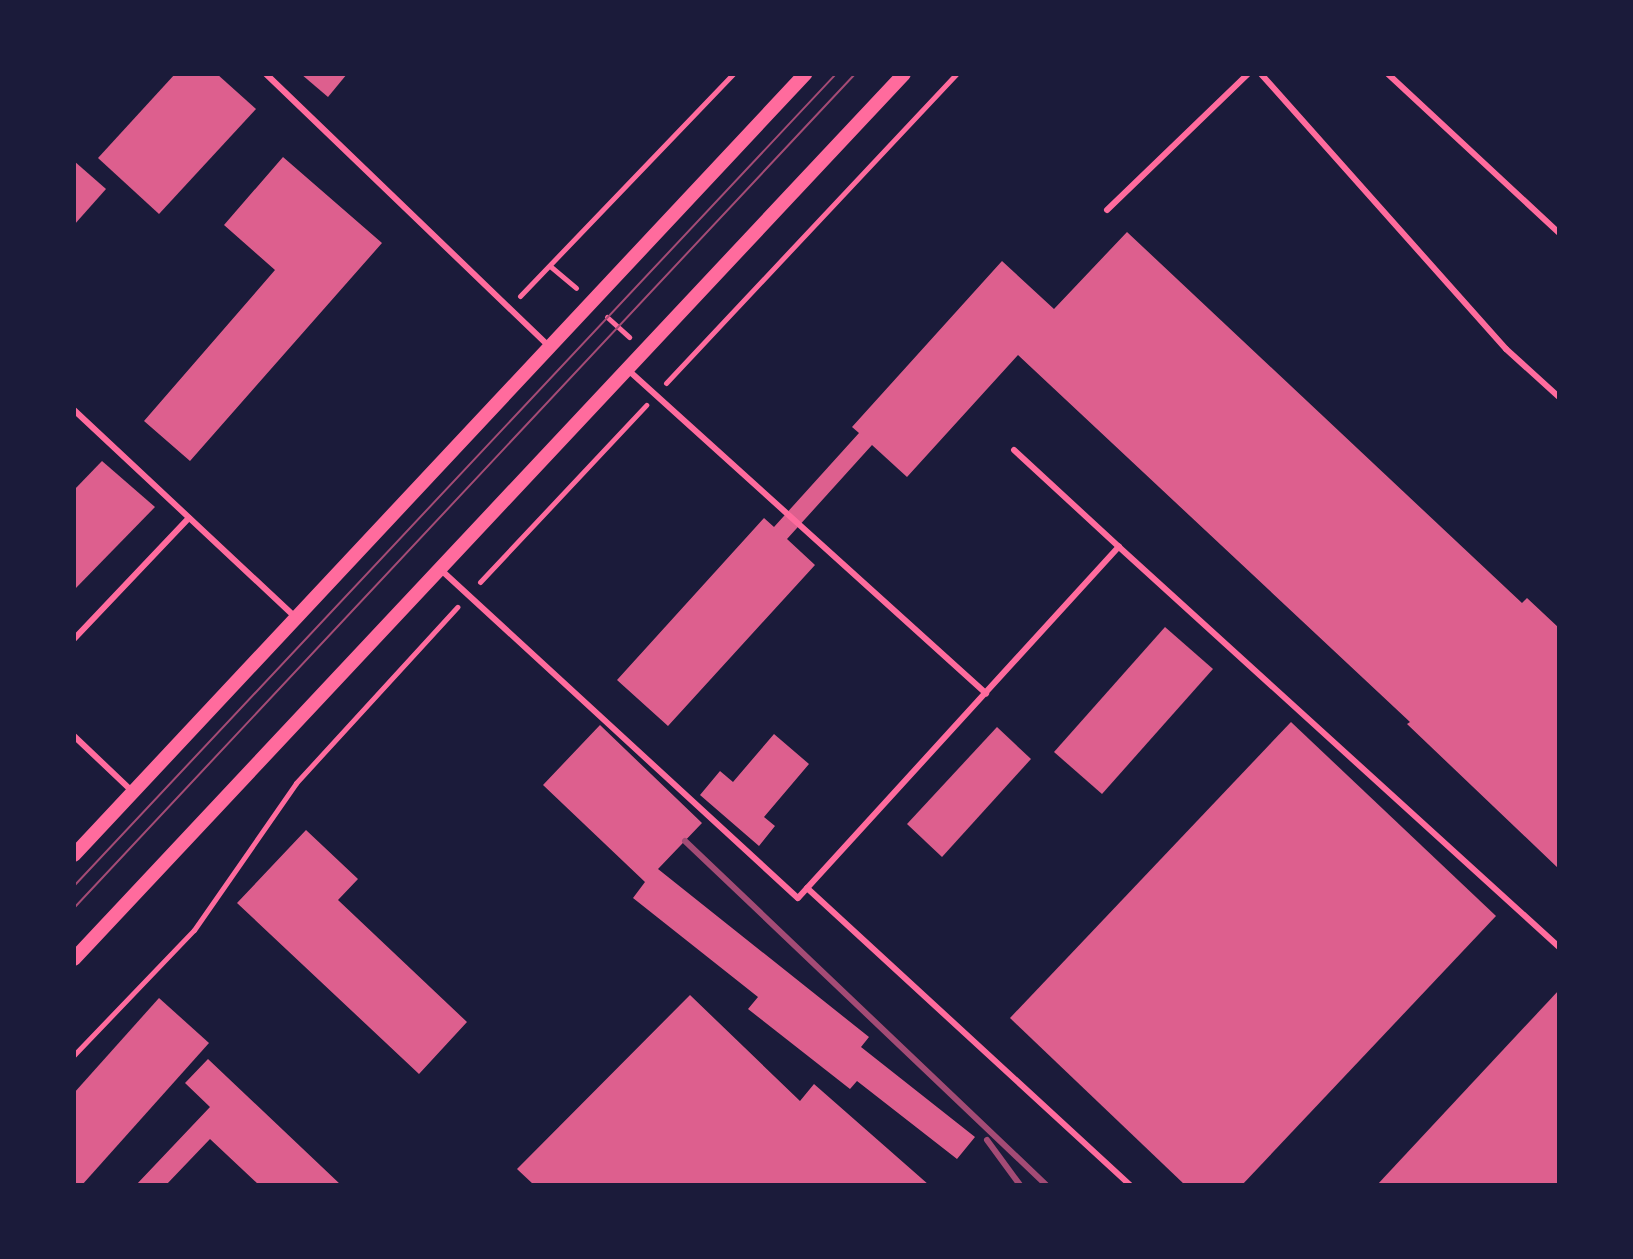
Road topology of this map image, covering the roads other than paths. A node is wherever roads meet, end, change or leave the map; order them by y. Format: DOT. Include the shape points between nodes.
graph roads {
  1 [pos="266,74"];
  2 [pos="904,74"];
  3 [pos="1248,74"];
  4 [pos="1261,74"];
  5 [pos="1388,74"];
  6 [pos="800,76"];
  7 [pos="1107,210"];
  8 [pos="1559,233"];
  9 [pos="550,347"];
  10 [pos="627,369"];
  11 [pos="1559,397"];
  12 [pos="74,410"];
  13 [pos="1014,450"];
  14 [pos="189,518"];
  15 [pos="1119,547"];
  16 [pos="440,569"];
  17 [pos="296,618"];
  18 [pos="74,639"];
  19 [pos="986,693"];
  20 [pos="74,736"];
  21 [pos="133,792"];
  22 [pos="74,855"];
  23 [pos="807,888"];
  24 [pos="1559,947"];
  25 [pos="74,959"];
  26 [pos="1130,1185"];
  1 -- 9 [label="lane"];
  2 -- 10 [label="street"];
  3 -- 7 [label="lane"];
  4 -- 11 [label="lane" via="1506,349"];
  5 -- 8 [label="lane"];
  6 -- 9 [label="street"];
  9 -- 17 [label="street"];
  10 -- 16 [label="street"];
  10 -- 19 [label="lane"];
  12 -- 14 [label="lane"];
  13 -- 15 [label="lane"];
  14 -- 17 [label="lane"];
  14 -- 18 [label="lane"];
  15 -- 19 [label="lane"];
  15 -- 24 [label="lane"];
  16 -- 23 [label="lane" via="798,898"];
  16 -- 25 [label="street"];
  17 -- 21 [label="street"];
  19 -- 23 [label="lane"];
  20 -- 21 [label="lane"];
  21 -- 22 [label="street"];
  23 -- 26 [label="lane"];
}
